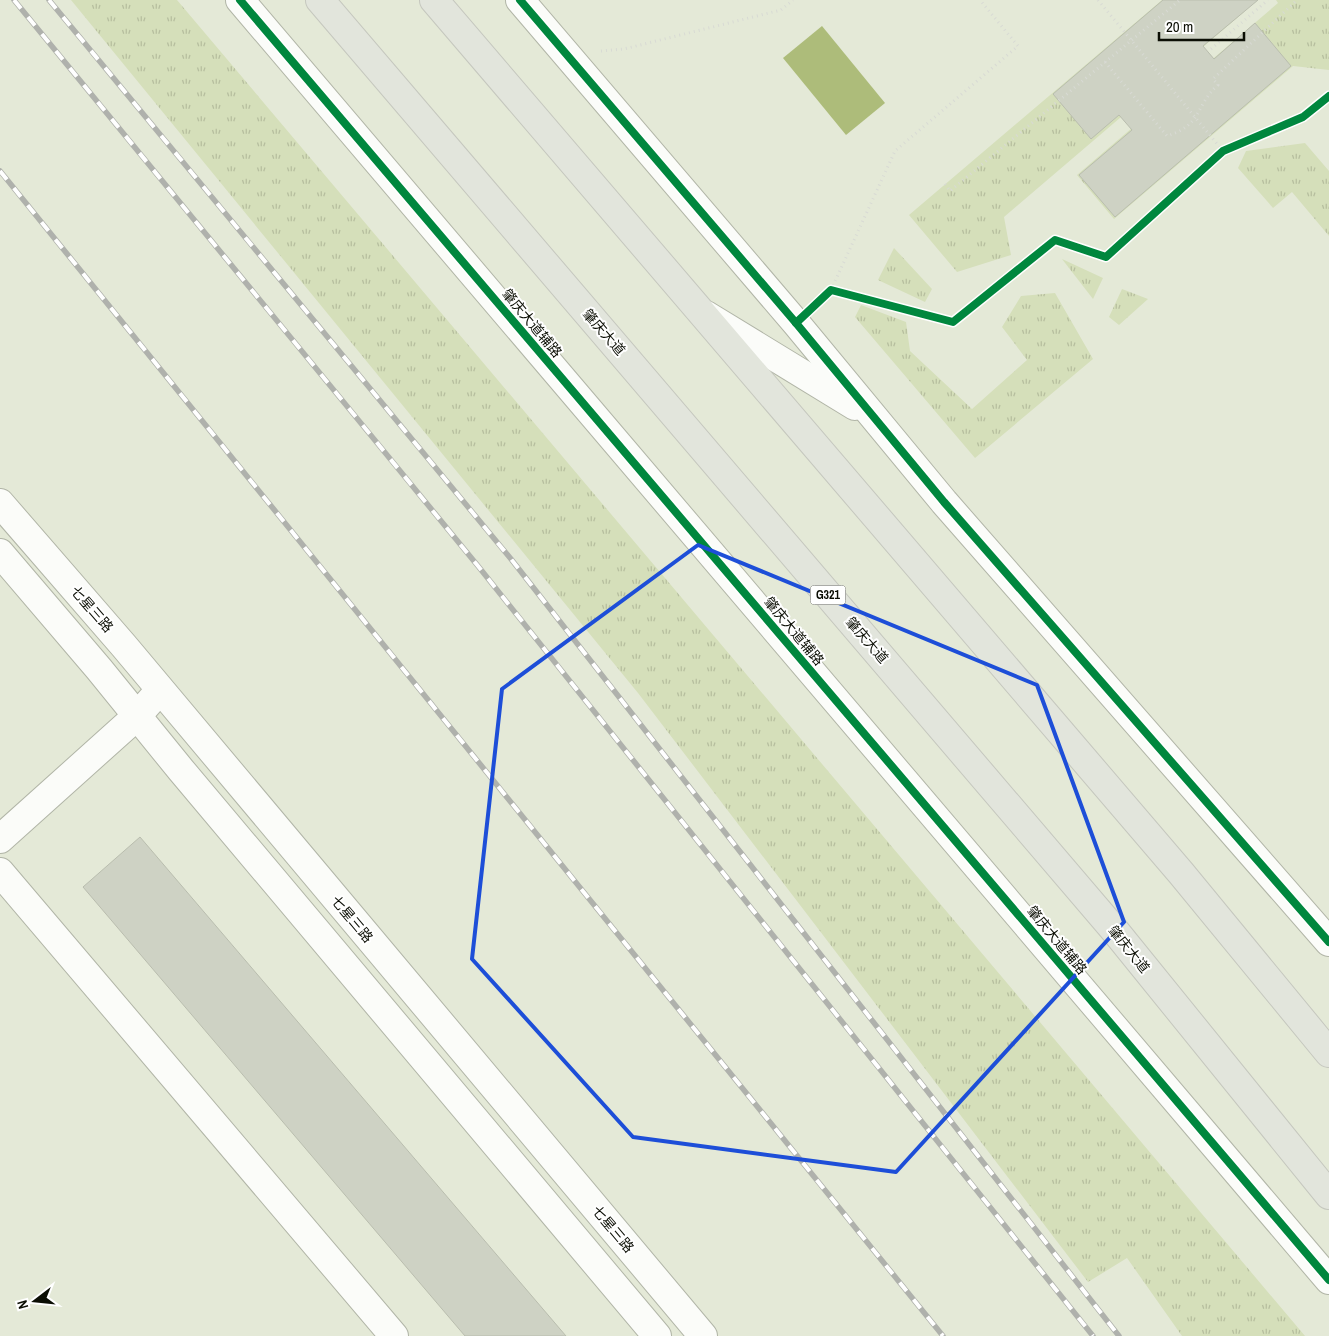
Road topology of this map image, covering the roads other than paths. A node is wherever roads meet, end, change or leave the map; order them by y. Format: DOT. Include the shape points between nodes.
graph roads {
  1 [pos="240,0"];
  2 [pos="320,0"];
  3 [pos="434,0"];
  4 [pos="520,0"];
  5 [pos="701,312"];
  6 [pos="874,417"];
  7 [pos="0,503"];
  8 [pos="0,554"];
  9 [pos="160,690"];
  10 [pos="137,716"];
  11 [pos="0,839"];
  12 [pos="0,872"];
  13 [pos="1329,942"];
  14 [pos="1329,1053"];
  15 [pos="1329,1196"];
  16 [pos="1329,1280"];
  17 [pos="394,1336"];
  18 [pos="657,1336"];
  19 [pos="703,1336"];
  1 -- 16 [label="street, 肇庆大道辅路"];
  2 -- 15 [label="highway, 肇庆大道 / G321" via="1116,932"];
  3 -- 5 [label="highway"];
  4 -- 6 [label="street"];
  5 -- 6 [label="street"];
  5 -- 14 [label="highway" via="1181,873"];
  6 -- 13 [label="street" via="944,502"];
  7 -- 9 [label="street, 七星三路"];
  8 -- 10 [label="street"];
  9 -- 10 [label="street"];
  9 -- 19 [label="street, 七星三路"];
  10 -- 11 [label="street"];
  10 -- 18 [label="street"];
  12 -- 17 [label="street"];
}
